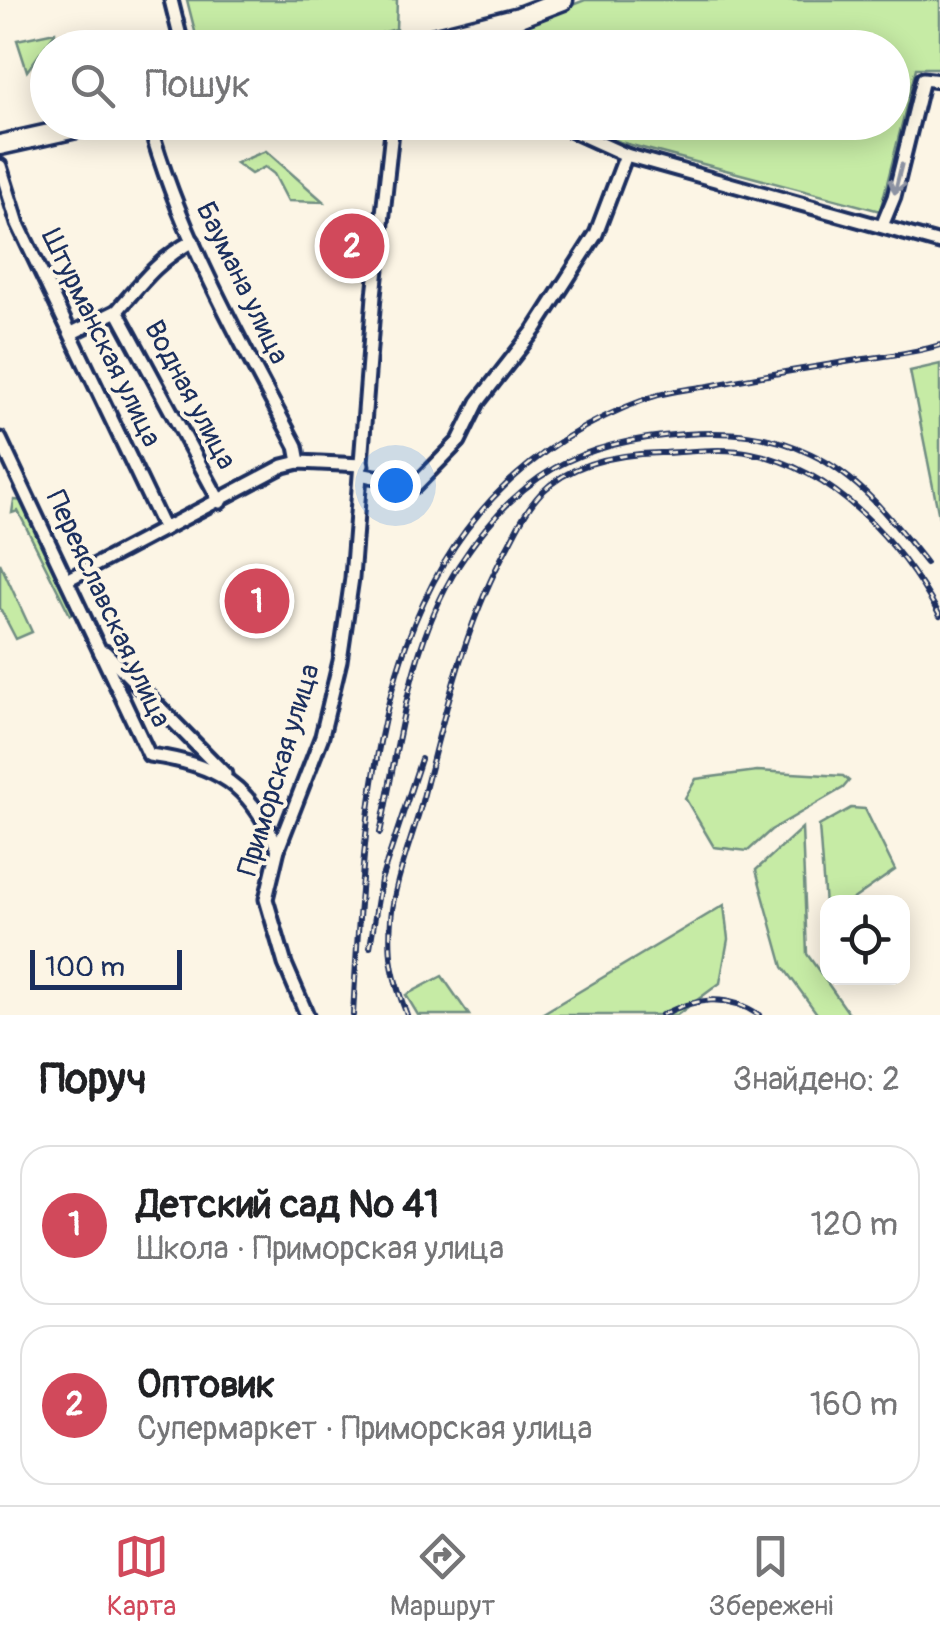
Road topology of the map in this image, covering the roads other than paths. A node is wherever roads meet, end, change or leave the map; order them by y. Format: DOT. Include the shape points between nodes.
graph roads {
  1 [pos="171,0"];
  2 [pos="563,0"];
  3 [pos="178,30"];
  4 [pos="467,30"];
  5 [pos="940,82"];
  6 [pos="910,132"];
  7 [pos="30,138"];
  8 [pos="153,140"];
  9 [pos="391,140"];
  10 [pos="593,140"];
  11 [pos="908,140"];
  12 [pos="0,145"];
  13 [pos="626,155"];
  14 [pos="0,166"];
  15 [pos="882,226"];
  16 [pos="193,242"];
  17 [pos="940,243"];
  18 [pos="117,311"];
  19 [pos="72,333"];
  20 [pos="0,439"];
  21 [pos="299,462"];
  22 [pos="361,470"];
  23 [pos="220,502"];
  24 [pos="164,529"];
  25 [pos="69,580"];
  26 [pos="99,646"];
  27 [pos="232,780"];
  28 [pos="278,850"];
  29 [pos="307,1015"];
  1 -- 3 [label="street"];
  2 -- 4 [label="main road"];
  5 -- 6 [label="street, one-way" via="923,79"];
  7 -- 12 [label="main road"];
  8 -- 16 [label="street, Баумана улица"];
  9 -- 22 [label="street, Приморская улица"];
  10 -- 13 [label="street"];
  11 -- 15 [label="street, one-way"];
  13 -- 15 [label="street"];
  13 -- 22 [label="street" via="596,234 458,441 415,486"];
  14 -- 19 [label="street, Штурманская улица" via="18,224"];
  15 -- 17 [label="street"];
  16 -- 18 [label="street, Водная улица" via="171,252"];
  16 -- 21 [label="street, Баумана улица"];
  18 -- 19 [label="street, Водная улица"];
  18 -- 23 [label="street, Водная улица"];
  19 -- 24 [label="street, Штурманская улица"];
  20 -- 25 [label="street, Переяславская улица"];
  21 -- 22 [label="street"];
  21 -- 23 [label="street"];
  22 -- 28 [label="street, Приморская улица" via="340,661 322,736"];
  23 -- 24 [label="street"];
  24 -- 25 [label="street"];
  25 -- 26 [label="street, Переяславская улица"];
  26 -- 27 [label="street"];
  26 -- 27 [label="street, Переяславская улица" via="149,755 180,759"];
  27 -- 28 [label="street, Переяславская улица" via="263,816"];
  28 -- 29 [label="street, Приморская улица" via="266,899"];
}
